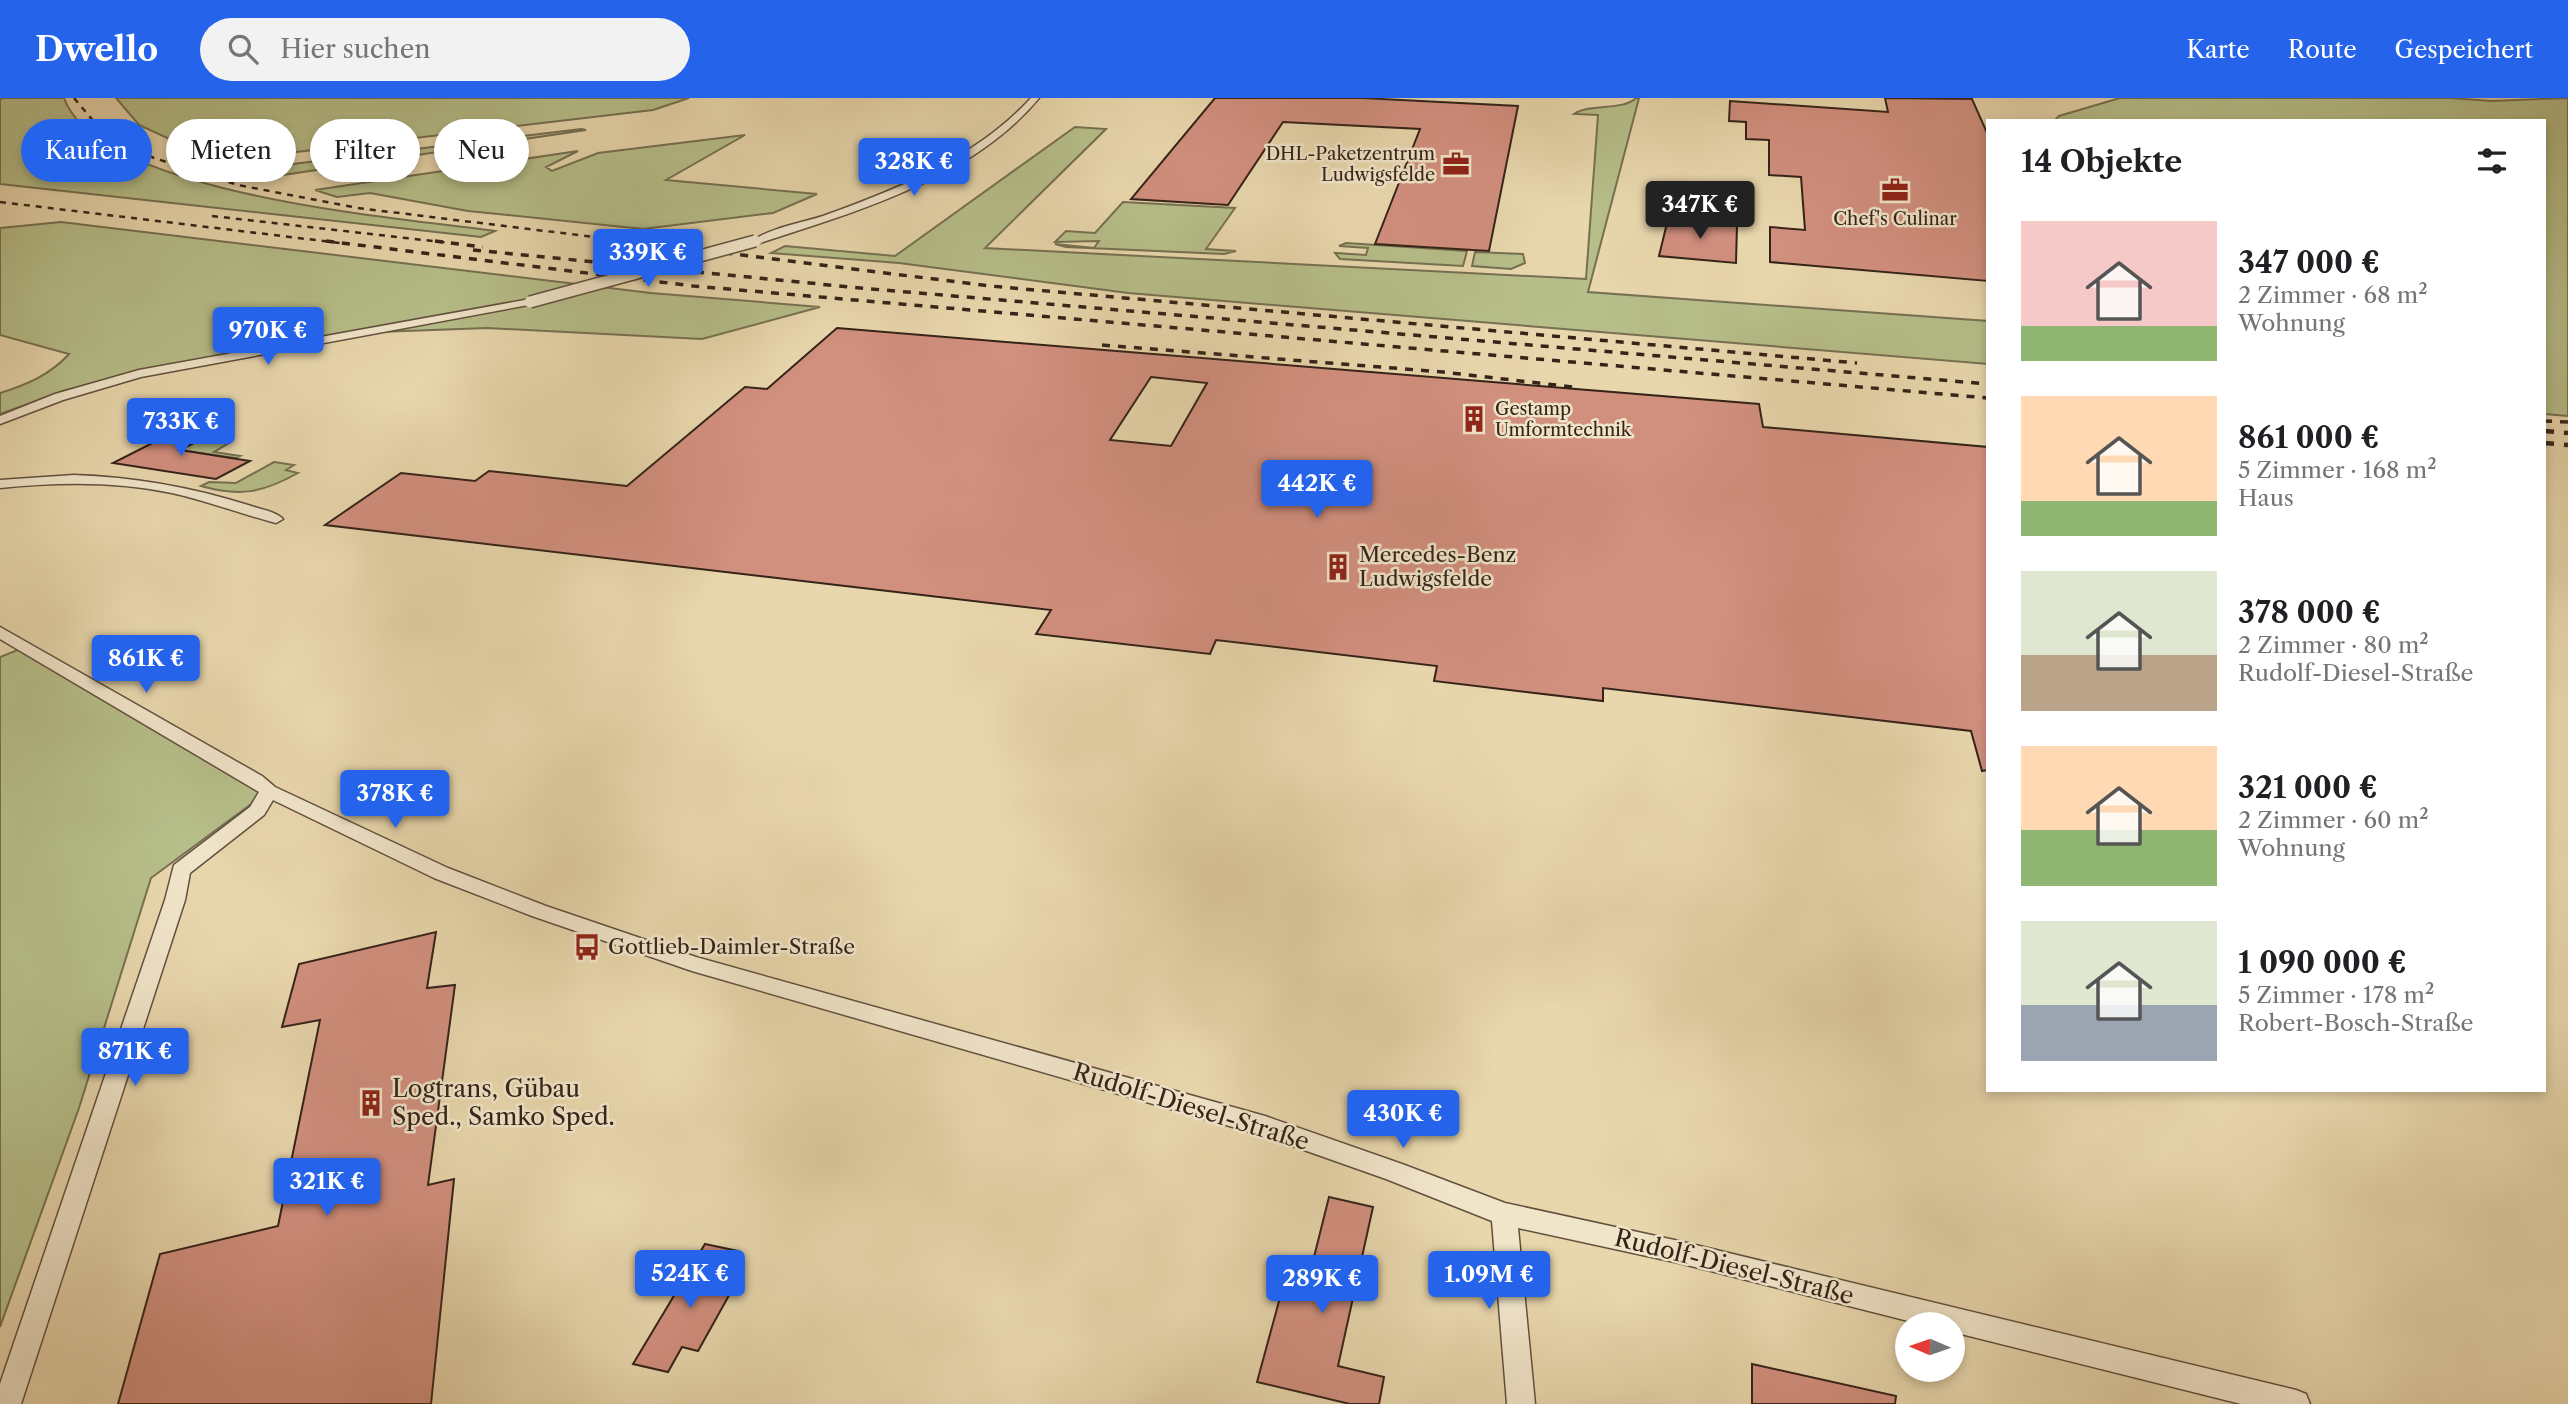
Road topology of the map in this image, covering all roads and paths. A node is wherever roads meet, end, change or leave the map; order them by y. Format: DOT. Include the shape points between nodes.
graph roads {
  1 [pos="1035,98"];
  2 [pos="0,420"];
  3 [pos="0,484"];
  4 [pos="276,519"];
  5 [pos="0,632"];
  6 [pos="269,791"];
  7 [pos="1504,1214"];
  8 [pos="8,1404"];
  9 [pos="1521,1404"];
  10 [pos="2296,1404"];
  1 -- 2 [label="street, bridge" via="991,138 934,172 757,241 530,302 148,372 81,390"];
  3 -- 4 [label="street" via="73,478 159,484"];
  5 -- 6 [label="street"];
  6 -- 7 [label="street, Rudolf-Diesel-Straße" via="441,873 539,911 825,1002 1265,1126"];
  6 -- 8 [label="street" via="257,811 181,870 175,900"];
  7 -- 9 [label="street"];
  7 -- 10 [label="street, Rudolf-Diesel-Straße" via="1679,1252"];
}
